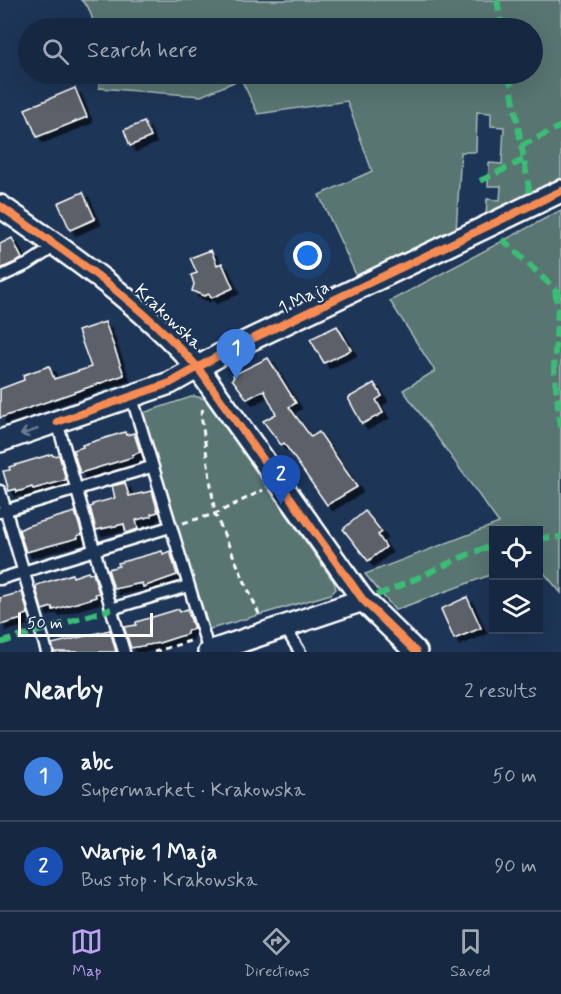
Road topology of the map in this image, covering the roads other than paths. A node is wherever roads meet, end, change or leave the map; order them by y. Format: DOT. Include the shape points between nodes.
graph roads {
  1 [pos="561,191"];
  2 [pos="0,206"];
  3 [pos="57,245"];
  4 [pos="0,277"];
  5 [pos="198,368"];
  6 [pos="132,398"];
  7 [pos="57,422"];
  8 [pos="0,441"];
  9 [pos="151,467"];
  10 [pos="76,489"];
  11 [pos="0,491"];
  12 [pos="3,512"];
  13 [pos="170,527"];
  14 [pos="94,550"];
  15 [pos="24,572"];
  16 [pos="0,579"];
  17 [pos="188,586"];
  18 [pos="363,600"];
  19 [pos="111,609"];
  20 [pos="285,627"];
  21 [pos="207,647"];
  22 [pos="47,652"];
  23 [pos="124,652"];
  24 [pos="300,652"];
  25 [pos="416,652"];
  1 -- 5 [label="street, 1 Maja"];
  2 -- 3 [label="street, Krakowska"];
  3 -- 4 [label="lane"];
  3 -- 5 [label="street, Krakowska" via="127,297"];
  5 -- 6 [label="street, 1 Maja"];
  5 -- 18 [label="street, Krakowska"];
  6 -- 7 [label="street, 1 Maja"];
  6 -- 9 [label="lane"];
  7 -- 8 [label="street, 1 Maja, one-way"];
  7 -- 10 [label="lane"];
  9 -- 10 [label="lane"];
  9 -- 13 [label="lane"];
  10 -- 12 [label="lane"];
  10 -- 14 [label="lane"];
  11 -- 12 [label="lane"];
  12 -- 15 [label="lane"];
  13 -- 14 [label="lane"];
  13 -- 17 [label="lane"];
  14 -- 15 [label="lane"];
  14 -- 19 [label="lane"];
  15 -- 16 [label="lane"];
  15 -- 22 [label="lane"];
  17 -- 19 [label="lane"];
  17 -- 21 [label="lane"];
  18 -- 20 [label="street"];
  18 -- 25 [label="street, Krakowska"];
  19 -- 23 [label="lane"];
  20 -- 21 [label="street"];
  20 -- 24 [label="lane"];
}
